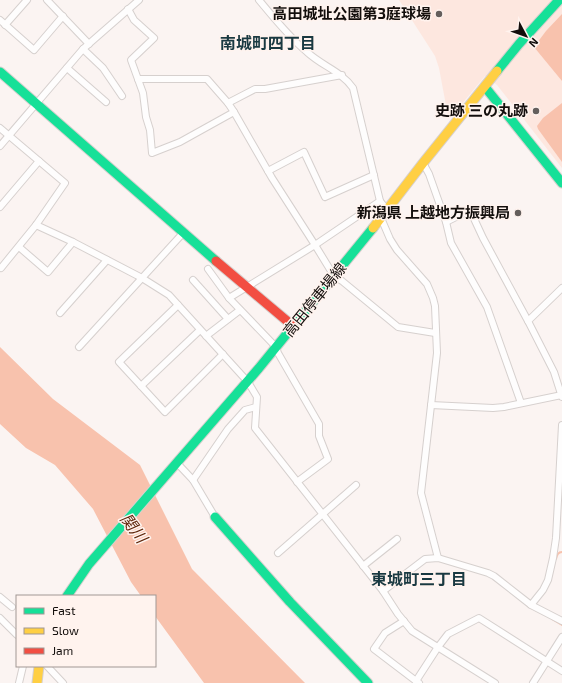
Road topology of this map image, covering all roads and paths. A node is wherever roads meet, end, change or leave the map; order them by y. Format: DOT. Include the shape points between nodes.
graph roads {
  1 [pos="27,0"];
  2 [pos="46,0"];
  3 [pos="139,0"];
  4 [pos="259,0"];
  5 [pos="559,0"];
  6 [pos="128,9"];
  7 [pos="62,16"];
  8 [pos="0,20"];
  9 [pos="5,25"];
  10 [pos="89,44"];
  11 [pos="83,50"];
  12 [pos="67,68"];
  13 [pos="0,72"];
  14 [pos="342,75"];
  15 [pos="138,79"];
  16 [pos="485,86"];
  17 [pos="122,96"];
  18 [pos="106,102"];
  19 [pos="228,103"];
  20 [pos="36,104"];
  21 [pos="234,112"];
  22 [pos="0,128"];
  23 [pos="9,135"];
  24 [pos="0,146"];
  25 [pos="39,161"];
  26 [pos="423,163"];
  27 [pos="268,171"];
  28 [pos="374,175"];
  29 [pos="562,183"];
  30 [pos="380,201"];
  31 [pos="0,207"];
  32 [pos="387,210"];
  33 [pos="381,218"];
  34 [pos="446,222"];
  35 [pos="36,225"];
  36 [pos="184,232"];
  37 [pos="73,242"];
  38 [pos="315,245"];
  39 [pos="19,246"];
  40 [pos="107,260"];
  41 [pos="1,268"];
  42 [pos="208,269"];
  43 [pos="334,276"];
  44 [pos="142,278"];
  45 [pos="193,280"];
  46 [pos="246,287"];
  47 [pos="562,288"];
  48 [pos="229,298"];
  49 [pos="178,305"];
  50 [pos="240,310"];
  51 [pos="60,313"];
  52 [pos="228,319"];
  53 [pos="528,321"];
  54 [pos="293,326"];
  55 [pos="200,330"];
  56 [pos="435,332"];
  57 [pos="206,336"];
  58 [pos="79,347"];
  59 [pos="276,347"];
  60 [pos="222,354"];
  61 [pos="248,382"];
  62 [pos="141,386"];
  63 [pos="562,396"];
  64 [pos="521,403"];
  65 [pos="431,405"];
  66 [pos="256,407"];
  67 [pos="562,425"];
  68 [pos="175,466"];
  69 [pos="193,480"];
  70 [pos="297,482"];
  71 [pos="356,485"];
  72 [pos="323,514"];
  73 [pos="216,517"];
  74 [pos="397,539"];
  75 [pos="559,539"];
  76 [pos="278,552"];
  77 [pos="438,558"];
  78 [pos="363,566"];
  79 [pos="383,591"];
  80 [pos="68,595"];
  81 [pos="0,596"];
  82 [pos="531,605"];
  83 [pos="12,607"];
  84 [pos="0,618"];
  85 [pos="404,621"];
  86 [pos="562,621"];
  87 [pos="16,634"];
  88 [pos="562,637"];
  89 [pos="438,647"];
  90 [pos="547,661"];
  91 [pos="23,667"];
  92 [pos="39,667"];
  93 [pos="48,667"];
  94 [pos="562,671"];
  95 [pos="417,682"];
  96 [pos="19,683"];
  97 [pos="36,683"];
  98 [pos="63,683"];
  99 [pos="368,683"];
  100 [pos="495,683"];
  101 [pos="533,683"];
  1 -- 9 [label="street"];
  2 -- 7 [label="street"];
  3 -- 6 [label="street"];
  4 -- 14 [label="street" via="308,54"];
  5 -- 16 [label="main road, 高田停車場線" via="518,44"];
  6 -- 10 [label="street"];
  6 -- 15 [label="street" via="134,20 154,38 131,60"];
  7 -- 9 [label="street" via="34,50"];
  7 -- 10 [label="street"];
  8 -- 9 [label="street"];
  10 -- 11 [label="street"];
  11 -- 12 [label="street"];
  11 -- 17 [label="street" via="103,68"];
  12 -- 18 [label="street"];
  12 -- 20 [label="street"];
  13 -- 20 [label="main road"];
  14 -- 19 [label="street" via="255,89"];
  14 -- 28 [label="street" via="353,88"];
  15 -- 19 [label="street" via="208,79"];
  15 -- 21 [label="street" via="150,130 152,153 180,142"];
  16 -- 26 [label="main road, 高田停車場線"];
  16 -- 29 [label="main road"];
  19 -- 21 [label="street"];
  20 -- 23 [label="street"];
  20 -- 36 [label="main road"];
  21 -- 27 [label="street"];
  22 -- 23 [label="street"];
  23 -- 24 [label="street"];
  23 -- 25 [label="street"];
  25 -- 31 [label="street"];
  25 -- 35 [label="street" via="65,183"];
  26 -- 32 [label="main road, 高田停車場線"];
  26 -- 34 [label="street"];
  27 -- 28 [label="street" via="304,152 325,197"];
  27 -- 38 [label="street"];
  28 -- 30 [label="street"];
  30 -- 32 [label="street"];
  30 -- 38 [label="street"];
  32 -- 33 [label="main road, 高田停車場線"];
  33 -- 43 [label="main road, 高田停車場線"];
  33 -- 56 [label="street" via="397,250 430,289 435,306"];
  34 -- 53 [label="street" via="470,210"];
  34 -- 64 [label="street" via="452,243 487,307"];
  35 -- 37 [label="street"];
  35 -- 39 [label="street"];
  36 -- 44 [label="street"];
  36 -- 46 [label="main road"];
  37 -- 39 [label="street" via="48,272"];
  37 -- 40 [label="street"];
  38 -- 43 [label="street"];
  38 -- 46 [label="street"];
  39 -- 41 [label="street"];
  40 -- 44 [label="street"];
  40 -- 51 [label="street"];
  42 -- 48 [label="street"];
  43 -- 54 [label="main road, 高田停車場線"];
  43 -- 56 [label="street" via="398,327"];
  44 -- 49 [label="street" via="169,295"];
  44 -- 58 [label="street"];
  45 -- 52 [label="street"];
  46 -- 48 [label="street"];
  46 -- 54 [label="main road"];
  47 -- 53 [label="street"];
  48 -- 50 [label="street"];
  49 -- 55 [label="street"];
  49 -- 62 [label="street" via="119,362"];
  50 -- 52 [label="street"];
  50 -- 59 [label="street"];
  52 -- 57 [label="street"];
  53 -- 63 [label="street" via="554,372"];
  54 -- 59 [label="main road, 高田停車場線"];
  55 -- 57 [label="street"];
  55 -- 62 [label="street"];
  56 -- 65 [label="street" via="437,354"];
  57 -- 60 [label="street"];
  59 -- 61 [label="main road, 高田停車場線"];
  59 -- 70 [label="street" via="319,424 319,436 328,459"];
  60 -- 61 [label="street"];
  60 -- 62 [label="street" via="164,412"];
  61 -- 66 [label="street" via="257,396"];
  61 -- 68 [label="main road, 高田停車場線"];
  63 -- 64 [label="street"];
  64 -- 65 [label="street" via="493,408"];
  65 -- 77 [label="street" via="421,493"];
  66 -- 69 [label="street" via="245,410 228,429"];
  66 -- 70 [label="street" via="255,428"];
  67 -- 75 [label="street"];
  68 -- 69 [label="street"];
  68 -- 80 [label="main road, 高田停車場線" via="89,564"];
  69 -- 73 [label="street"];
  70 -- 72 [label="street"];
  71 -- 72 [label="street"];
  72 -- 76 [label="street"];
  72 -- 78 [label="street"];
  73 -- 99 [label="main road" via="266,575"];
  74 -- 78 [label="street"];
  75 -- 82 [label="street" via="548,580"];
  77 -- 79 [label="street" via="425,559"];
  77 -- 82 [label="street" via="494,576"];
  78 -- 79 [label="street"];
  79 -- 85 [label="street"];
  81 -- 83 [label="street"];
  82 -- 86 [label="street"];
  84 -- 87 [label="street"];
  85 -- 89 [label="street" via="412,631"];
  85 -- 95 [label="street" via="385,634 374,649"];
  88 -- 90 [label="street"];
  89 -- 90 [label="street" via="448,634 479,618"];
  89 -- 95 [label="street"];
  89 -- 100 [label="street"];
  90 -- 94 [label="street"];
  90 -- 101 [label="street"];
  91 -- 96 [label="street"];
  92 -- 97 [label="main road"];
  93 -- 98 [label="street"];
}
